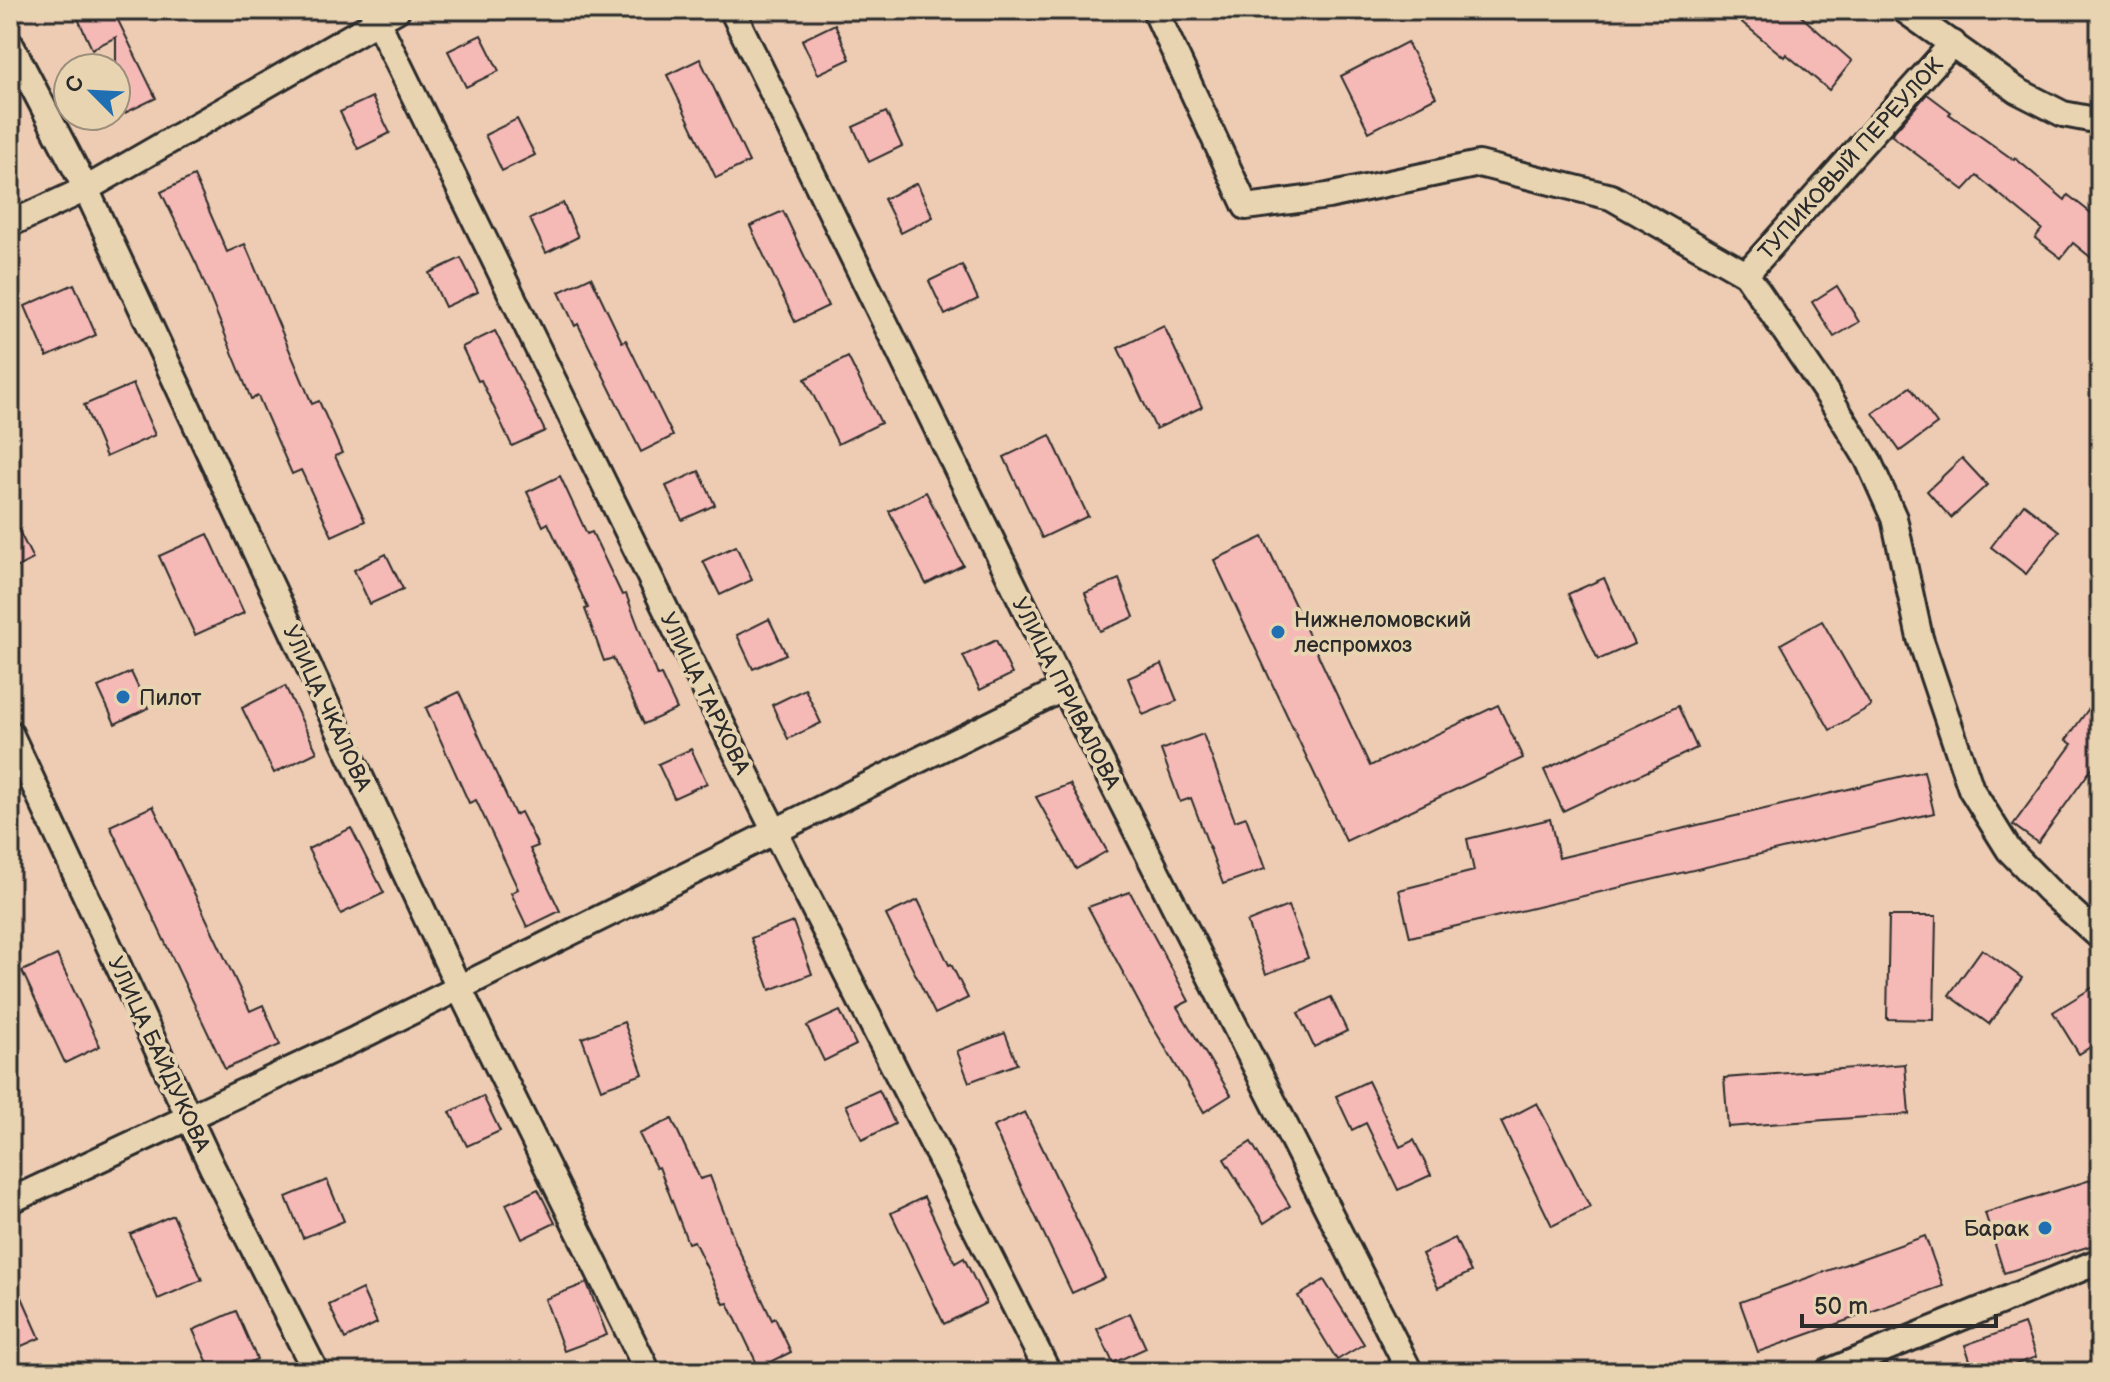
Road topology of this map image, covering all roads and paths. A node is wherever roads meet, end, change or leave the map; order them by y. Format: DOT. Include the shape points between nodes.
graph roads {
  1 [pos="732,10"];
  2 [pos="1155,10"];
  3 [pos="1904,10"];
  4 [pos="382,14"];
  5 [pos="10,43"];
  6 [pos="1953,43"];
  7 [pos="2100,121"];
  8 [pos="86,189"];
  9 [pos="10,224"];
  10 [pos="1746,274"];
  11 [pos="1064,688"];
  12 [pos="10,733"];
  13 [pos="774,831"];
  14 [pos="2100,937"];
  15 [pos="459,988"];
  16 [pos="189,1117"];
  17 [pos="10,1201"];
  18 [pos="2100,1261"];
  19 [pos="316,1372"];
  20 [pos="648,1372"];
  21 [pos="1048,1372"];
  22 [pos="1410,1372"];
  23 [pos="1828,1372"];
  1 -- 11 [label="street, УЛИЦА ПРИВАЛОВА"];
  2 -- 10 [label="street" via="1246,207 1328,196 1479,164 1611,197"];
  3 -- 6 [label="street"];
  4 -- 8 [label="street"];
  4 -- 13 [label="street, УЛИЦА ТАРХОВА"];
  5 -- 8 [label="street, УЛИЦА ЧКАЛОВА"];
  6 -- 7 [label="street" via="2018,91 2063,114"];
  6 -- 10 [label="street, ТУПИКОВЫЙ ПЕРЕУЛОК"];
  8 -- 9 [label="street"];
  8 -- 15 [label="street, УЛИЦА ЧКАЛОВА"];
  10 -- 14 [label="street, ТУПИКОВЫЙ ПЕРЕУЛОК" via="1853,435 1894,518 1920,638 1971,789 2009,850"];
  11 -- 13 [label="street"];
  11 -- 22 [label="street, УЛИЦА ПРИВАЛОВА"];
  12 -- 16 [label="street, УЛИЦА БАЙДУКОВА"];
  13 -- 15 [label="street"];
  13 -- 21 [label="street, УЛИЦА ТАРХОВА"];
  15 -- 16 [label="street"];
  15 -- 20 [label="street, УЛИЦА ЧКАЛОВА"];
  16 -- 17 [label="street"];
  16 -- 19 [label="street, УЛИЦА БАЙДУКОВА"];
  18 -- 23 [label="street"];
}
